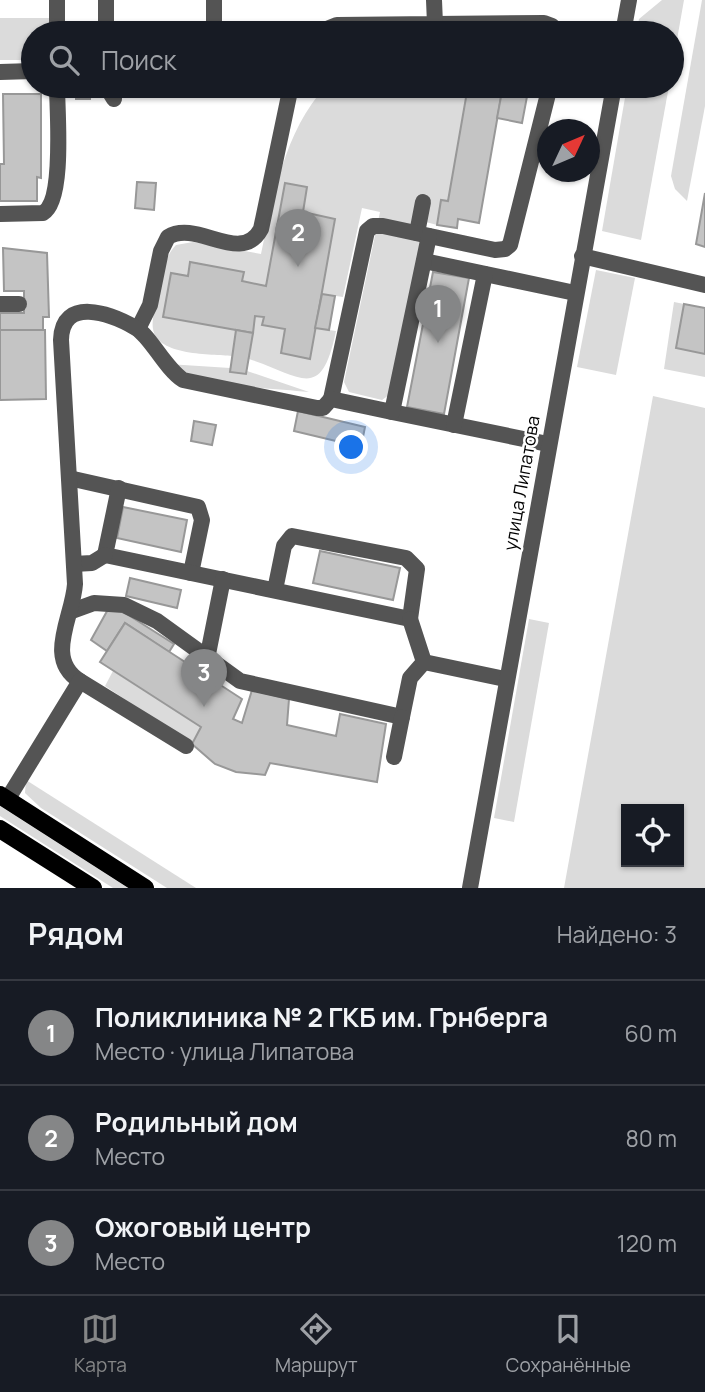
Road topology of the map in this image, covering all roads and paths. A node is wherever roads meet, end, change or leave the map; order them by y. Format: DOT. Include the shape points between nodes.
graph roads {
  1 [pos="57,0"];
  2 [pos="106,0"];
  3 [pos="214,0"];
  4 [pos="434,0"];
  5 [pos="629,0"];
  6 [pos="57,21"];
  7 [pos="106,21"];
  8 [pos="214,21"];
  9 [pos="435,21"];
  10 [pos="625,21"];
  11 [pos="21,71"];
  12 [pos="0,72"];
  13 [pos="57,98"];
  14 [pos="288,98"];
  15 [pos="547,98"];
  16 [pos="612,98"];
  17 [pos="423,202"];
  18 [pos="0,214"];
  19 [pos="423,234"];
  20 [pos="582,256"];
  21 [pos="424,261"];
  22 [pos="485,274"];
  23 [pos="705,285"];
  24 [pos="575,293"];
  25 [pos="0,304"];
  26 [pos="19,304"];
  27 [pos="138,329"];
  28 [pos="331,399"];
  29 [pos="392,412"];
  30 [pos="454,425"];
  31 [pos="548,444"];
  32 [pos="69,478"];
  33 [pos="119,488"];
  34 [pos="105,555"];
  35 [pos="74,564"];
  36 [pos="191,573"];
  37 [pos="223,579"];
  38 [pos="275,590"];
  39 [pos="72,611"];
  40 [pos="410,619"];
  41 [pos="207,659"];
  42 [pos="424,662"];
  43 [pos="505,679"];
  44 [pos="80,681"];
  45 [pos="402,717"];
  46 [pos="186,746"];
  47 [pos="394,757"];
  48 [pos="4,798"];
  49 [pos="0,829"];
  50 [pos="93,888"];
  51 [pos="145,888"];
  52 [pos="470,888"];
  1 -- 6 [label="street"];
  2 -- 7 [label="street"];
  3 -- 8 [label="street"];
  4 -- 9 [label="street"];
  5 -- 10 [label="street"];
  11 -- 12 [label="street"];
  13 -- 18 [label="street" via="58,175 51,206 43,213"];
  14 -- 27 [label="street" via="256,237 239,244 183,232 168,237 150,305"];
  15 -- 19 [label="street" via="510,245 495,250"];
  16 -- 20 [label="street, улица Липатова"];
  17 -- 19 [label="street"];
  19 -- 21 [label="street"];
  19 -- 28 [label="street" via="383,226 368,231"];
  20 -- 23 [label="street"];
  20 -- 24 [label="street, улица Липатова"];
  21 -- 22 [label="street"];
  21 -- 29 [label="street"];
  22 -- 24 [label="street"];
  22 -- 30 [label="street"];
  24 -- 31 [label="street, улица Липатова"];
  25 -- 26 [label="street"];
  27 -- 28 [label="street" via="183,380 317,408"];
  27 -- 32 [label="street" via="85,312 73,312 64,322 61,340"];
  28 -- 29 [label="street"];
  29 -- 30 [label="street"];
  30 -- 31 [label="street"];
  31 -- 43 [label="street, улица Липатова"];
  32 -- 33 [label="street"];
  32 -- 35 [label="street"];
  33 -- 34 [label="street"];
  33 -- 36 [label="street" via="198,507 202,520"];
  34 -- 35 [label="street" via="92,563"];
  34 -- 36 [label="street"];
  35 -- 39 [label="street"];
  36 -- 37 [label="street"];
  37 -- 38 [label="street"];
  37 -- 41 [label="street"];
  38 -- 40 [label="street"];
  38 -- 40 [label="street" via="284,546 292,536 406,558 417,569"];
  39 -- 41 [label="street" via="94,603 124,605 156,621"];
  39 -- 44 [label="street" via="61,645 65,667"];
  40 -- 42 [label="street"];
  41 -- 45 [label="street" via="240,681 263,688"];
  42 -- 43 [label="street"];
  42 -- 45 [label="street" via="410,678"];
  43 -- 52 [label="street, улица Липатова"];
  44 -- 46 [label="street"];
  44 -- 48 [label="street"];
  45 -- 47 [label="street"];
  48 -- 51 [label="main road"];
  49 -- 50 [label="main road"];
}
